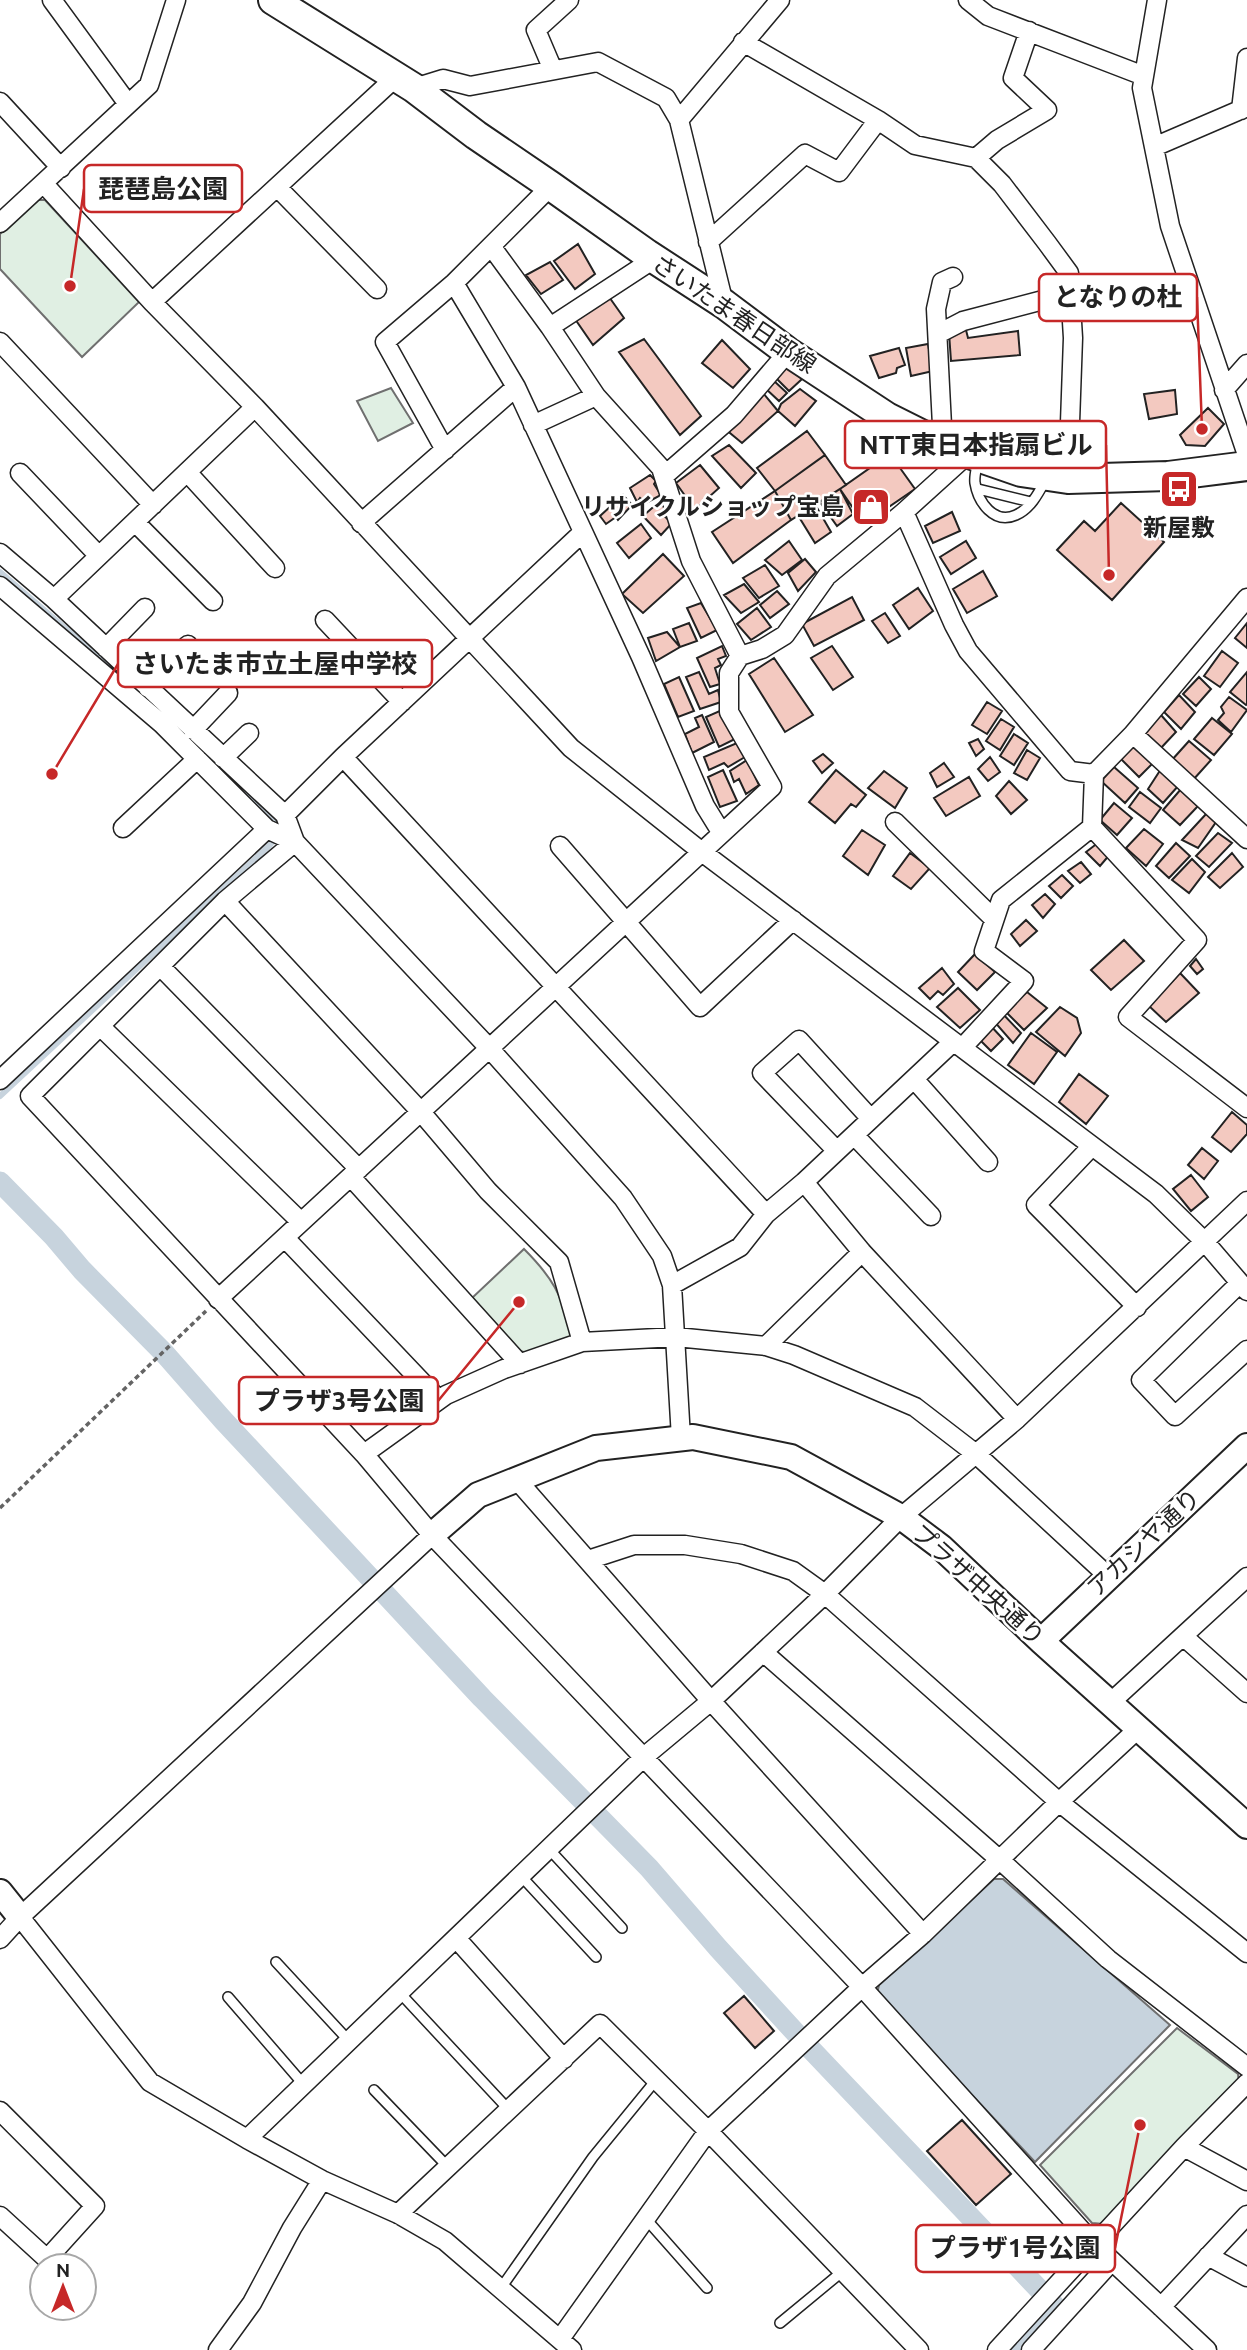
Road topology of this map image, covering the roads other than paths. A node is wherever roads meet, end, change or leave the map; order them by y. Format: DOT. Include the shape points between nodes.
graph roads {
  1 [pos="52,0"];
  2 [pos="176,0"];
  3 [pos="273,0"];
  4 [pos="569,0"];
  5 [pos="780,0"];
  6 [pos="968,0"];
  7 [pos="1157,0"];
  8 [pos="1029,32"];
  9 [pos="743,42"];
  10 [pos="1247,58"];
  11 [pos="553,70"];
  12 [pos="1144,76"];
  13 [pos="405,82"];
  14 [pos="0,102"];
  15 [pos="128,104"];
  16 [pos="1244,108"];
  17 [pos="678,120"];
  18 [pos="878,120"];
  19 [pos="1154,147"];
  20 [pos="976,158"];
  21 [pos="61,168"];
  22 [pos="44,184"];
  23 [pos="551,186"];
  24 [pos="277,187"];
  25 [pos="0,223"];
  26 [pos="708,242"];
  27 [pos="491,246"];
  28 [pos="654,259"];
  29 [pos="953,277"];
  30 [pos="454,283"];
  31 [pos="377,289"];
  32 [pos="1070,293"];
  33 [pos="152,302"];
  34 [pos="724,304"];
  35 [pos="550,327"];
  36 [pos="938,334"];
  37 [pos="0,342"];
  38 [pos="788,352"];
  39 [pos="1247,364"];
  40 [pos="516,387"];
  41 [pos="1224,390"];
  42 [pos="596,396"];
  43 [pos="255,407"];
  44 [pos="533,425"];
  45 [pos="445,450"];
  46 [pos="963,453"];
  47 [pos="1247,455"];
  48 [pos="1247,466"];
  49 [pos="187,472"];
  50 [pos="20,473"];
  51 [pos="664,476"];
  52 [pos="1058,478"];
  53 [pos="978,489"];
  54 [pos="1031,502"];
  55 [pos="153,505"];
  56 [pos="904,512"];
  57 [pos="135,522"];
  58 [pos="361,523"];
  59 [pos="582,533"];
  60 [pos="0,553"];
  61 [pos="99,556"];
  62 [pos="275,568"];
  63 [pos="0,586"];
  64 [pos="1247,598"];
  65 [pos="54,599"];
  66 [pos="213,601"];
  67 [pos="145,608"];
  68 [pos="325,620"];
  69 [pos="470,640"];
  70 [pos="188,645"];
  71 [pos="106,648"];
  72 [pos="740,656"];
  73 [pos="148,688"];
  74 [pos="228,693"];
  75 [pos="402,702"];
  76 [pos="193,730"];
  77 [pos="249,733"];
  78 [pos="1133,734"];
  79 [pos="343,757"];
  80 [pos="223,758"];
  81 [pos="197,759"];
  82 [pos="1094,775"];
  83 [pos="285,815"];
  84 [pos="895,822"];
  85 [pos="1092,827"];
  86 [pos="123,828"];
  87 [pos="267,829"];
  88 [pos="721,832"];
  89 [pos="1247,839"];
  90 [pos="295,842"];
  91 [pos="560,846"];
  92 [pos="702,852"];
  93 [pos="225,901"];
  94 [pos="994,919"];
  95 [pos="793,920"];
  96 [pos="628,921"];
  97 [pos="160,966"];
  98 [pos="556,988"];
  99 [pos="100,1026"];
  100 [pos="957,1045"];
  101 [pos="490,1049"];
  102 [pos="914,1079"];
  103 [pos="0,1080"];
  104 [pos="1247,1108"];
  105 [pos="421,1112"];
  106 [pos="871,1119"];
  107 [pos="854,1135"];
  108 [pos="1092,1146"];
  109 [pos="837,1151"];
  110 [pos="988,1162"];
  111 [pos="355,1173"];
  112 [pos="804,1182"];
  113 [pos="1247,1201"];
  114 [pos="766,1214"];
  115 [pos="931,1216"];
  116 [pos="301,1222"];
  117 [pos="285,1238"];
  118 [pos="1205,1242"];
  119 [pos="862,1252"];
  120 [pos="672,1285"];
  121 [pos="1243,1287"];
  122 [pos="218,1299"];
  123 [pos="1137,1307"];
  124 [pos="676,1337"];
  125 [pos="582,1342"];
  126 [pos="766,1346"];
  127 [pos="1247,1350"];
  128 [pos="520,1364"];
  129 [pos="439,1400"];
  130 [pos="1017,1419"];
  131 [pos="681,1438"];
  132 [pos="1247,1446"];
  133 [pos="363,1454"];
  134 [pos="976,1454"];
  135 [pos="517,1480"];
  136 [pos="901,1517"];
  137 [pos="432,1535"];
  138 [pos="587,1560"];
  139 [pos="1109,1577"];
  140 [pos="1247,1577"];
  141 [pos="825,1594"];
  142 [pos="1183,1636"];
  143 [pos="1041,1641"];
  144 [pos="763,1651"];
  145 [pos="1247,1693"];
  146 [pos="711,1701"];
  147 [pos="1110,1703"];
  148 [pos="1139,1728"];
  149 [pos="645,1756"];
  150 [pos="1059,1802"];
  151 [pos="1247,1826"];
  152 [pos="549,1849"];
  153 [pos="1000,1860"];
  154 [pos="521,1876"];
  155 [pos="0,1892"];
  156 [pos="20,1917"];
  157 [pos="622,1928"];
  158 [pos="923,1934"];
  159 [pos="456,1938"];
  160 [pos="0,1939"];
  161 [pos="1247,1953"];
  162 [pos="596,1957"];
  163 [pos="276,1962"];
  164 [pos="862,1987"];
  165 [pos="400,1993"];
  166 [pos="229,1997"];
  167 [pos="349,2041"];
  168 [pos="564,2059"];
  169 [pos="1247,2067"];
  170 [pos="656,2080"];
  171 [pos="1247,2083"];
  172 [pos="304,2085"];
  173 [pos="374,2090"];
  174 [pos="509,2110"];
  175 [pos="1,2113"];
  176 [pos="708,2131"];
  177 [pos="247,2139"];
  178 [pos="1184,2147"];
  179 [pos="448,2167"];
  180 [pos="322,2180"];
  181 [pos="1247,2181"];
  182 [pos="398,2214"];
  183 [pos="1247,2215"];
  184 [pos="0,2216"];
  185 [pos="646,2219"];
  186 [pos="1094,2244"];
  187 [pos="1208,2256"];
  188 [pos="1112,2260"];
  189 [pos="843,2271"];
  190 [pos="1247,2277"];
  191 [pos="501,2288"];
  192 [pos="707,2288"];
  193 [pos="1161,2307"];
  194 [pos="780,2323"];
  195 [pos="566,2345"];
  196 [pos="1033,2349"];
  197 [pos="218,2350"];
  198 [pos="919,2350"];
  199 [pos="996,2350"];
  200 [pos="1208,2350"];
  1 -- 15 [label="street"];
  2 -- 15 [label="street" via="149,85"];
  3 -- 13 [label="main road, さいたま春日部線"];
  4 -- 11 [label="street" via="537,30"];
  5 -- 9 [label="street"];
  6 -- 8 [label="street" via="988,16"];
  7 -- 12 [label="street"];
  8 -- 12 [label="street"];
  8 -- 20 [label="street" via="1013,78 1047,110"];
  9 -- 17 [label="street"];
  9 -- 18 [label="street"];
  10 -- 16 [label="street"];
  11 -- 13 [label="street" via="470,86 443,79"];
  11 -- 17 [label="street" via="598,62 666,98"];
  12 -- 19 [label="street" via="1142,88"];
  13 -- 23 [label="main road, さいたま春日部線"];
  13 -- 24 [label="street"];
  14 -- 21 [label="street"];
  15 -- 21 [label="street"];
  16 -- 19 [label="street"];
  17 -- 26 [label="street"];
  18 -- 20 [label="street" via="915,145"];
  18 -- 26 [label="street" via="839,172 805,154"];
  19 -- 41 [label="street" via="1170,226"];
  20 -- 32 [label="street" via="1002,184 1069,273"];
  21 -- 22 [label="street"];
  22 -- 25 [label="street"];
  22 -- 33 [label="street"];
  23 -- 27 [label="street"];
  23 -- 28 [label="main road, さいたま春日部線"];
  24 -- 31 [label="street"];
  24 -- 33 [label="street"];
  26 -- 34 [label="street"];
  27 -- 30 [label="street"];
  27 -- 35 [label="street"];
  28 -- 34 [label="main road, さいたま春日部線"];
  28 -- 35 [label="street"];
  29 -- 36 [label="street" via="942,282 936,309"];
  30 -- 40 [label="street"];
  30 -- 45 [label="street" via="385,342"];
  32 -- 36 [label="street" via="963,321"];
  32 -- 52 [label="street" via="1073,338"];
  33 -- 43 [label="street"];
  34 -- 38 [label="main road, さいたま春日部線"];
  35 -- 42 [label="street"];
  36 -- 46 [label="street"];
  37 -- 55 [label="street"];
  38 -- 46 [label="main road, さいたま春日部線" via="887,417"];
  38 -- 51 [label="street" via="734,415"];
  39 -- 41 [label="street"];
  40 -- 44 [label="street"];
  40 -- 45 [label="street"];
  41 -- 47 [label="street"];
  42 -- 44 [label="street"];
  42 -- 51 [label="street"];
  43 -- 49 [label="street"];
  43 -- 58 [label="street"];
  44 -- 59 [label="street"];
  45 -- 58 [label="street"];
  46 -- 52 [label="main road, さいたま春日部線" via="1021,472"];
  46 -- 53 [label="lane"];
  46 -- 56 [label="street"];
  48 -- 52 [label="main road, さいたま春日部線" via="1168,476"];
  49 -- 55 [label="street"];
  49 -- 62 [label="street"];
  50 -- 61 [label="street"];
  51 -- 72 [label="street" via="691,561"];
  52 -- 54 [label="lane"];
  53 -- 54 [label="lane"];
  53 -- 54 [label="lane" via="979,498 993,515 1005,518"];
  55 -- 57 [label="street"];
  56 -- 72 [label="street" via="827,576 785,635"];
  56 -- 82 [label="street" via="968,651 1070,771"];
  57 -- 61 [label="street"];
  57 -- 66 [label="street"];
  58 -- 69 [label="street"];
  59 -- 69 [label="street"];
  59 -- 88 [label="street" via="705,806"];
  60 -- 65 [label="street"];
  61 -- 65 [label="street"];
  63 -- 81 [label="street"];
  64 -- 78 [label="street"];
  65 -- 71 [label="street"];
  67 -- 71 [label="street"];
  68 -- 75 [label="street"];
  69 -- 75 [label="street"];
  69 -- 92 [label="street" via="571,748"];
  70 -- 73 [label="street"];
  71 -- 73 [label="street"];
  72 -- 88 [label="street" via="729,673 729,712 772,787"];
  73 -- 76 [label="street"];
  74 -- 76 [label="street"];
  75 -- 79 [label="street"];
  76 -- 80 [label="street"];
  77 -- 80 [label="street"];
  78 -- 82 [label="street"];
  78 -- 89 [label="street"];
  79 -- 83 [label="street"];
  79 -- 98 [label="street"];
  80 -- 83 [label="street"];
  81 -- 86 [label="street"];
  81 -- 87 [label="street"];
  82 -- 85 [label="street"];
  83 -- 90 [label="street"];
  84 -- 94 [label="street"];
  85 -- 94 [label="street" via="1001,900"];
  85 -- 104 [label="street" via="1197,940 1128,1017"];
  87 -- 90 [label="street"];
  87 -- 103 [label="street"];
  88 -- 92 [label="street"];
  90 -- 93 [label="street"];
  90 -- 101 [label="street"];
  91 -- 96 [label="street"];
  92 -- 95 [label="street"];
  92 -- 96 [label="street"];
  93 -- 97 [label="street"];
  93 -- 105 [label="street"];
  94 -- 100 [label="street" via="984,951 1024,981"];
  95 -- 96 [label="street" via="700,1007"];
  95 -- 100 [label="street"];
  96 -- 98 [label="street"];
  97 -- 99 [label="street"];
  97 -- 111 [label="street"];
  98 -- 101 [label="street"];
  98 -- 114 [label="street"];
  99 -- 116 [label="street"];
  99 -- 122 [label="street" via="30,1096"];
  100 -- 102 [label="street"];
  100 -- 108 [label="street"];
  101 -- 105 [label="street"];
  101 -- 120 [label="street" via="623,1198 662,1256"];
  102 -- 106 [label="street"];
  102 -- 110 [label="street"];
  105 -- 111 [label="street"];
  105 -- 125 [label="street" via="488,1191 559,1262"];
  106 -- 107 [label="street"];
  106 -- 109 [label="street" via="799,1040 762,1073"];
  107 -- 109 [label="street"];
  107 -- 115 [label="street"];
  108 -- 118 [label="street" via="1156,1194"];
  108 -- 123 [label="street" via="1036,1205"];
  109 -- 112 [label="street"];
  111 -- 116 [label="street"];
  111 -- 128 [label="street"];
  112 -- 114 [label="street"];
  112 -- 119 [label="street"];
  113 -- 118 [label="street"];
  114 -- 120 [label="street" via="740,1247"];
  116 -- 117 [label="street"];
  117 -- 122 [label="street"];
  117 -- 129 [label="street"];
  118 -- 121 [label="street"];
  118 -- 123 [label="street"];
  119 -- 126 [label="street"];
  119 -- 130 [label="street"];
  120 -- 124 [label="street"];
  121 -- 127 [label="street" via="1142,1380 1175,1416"];
  122 -- 133 [label="street"];
  123 -- 130 [label="street"];
  124 -- 125 [label="street"];
  124 -- 126 [label="street"];
  124 -- 131 [label="street"];
  125 -- 128 [label="street"];
  126 -- 134 [label="street" via="915,1407"];
  128 -- 129 [label="street"];
  129 -- 133 [label="street"];
  130 -- 134 [label="street"];
  131 -- 135 [label="street, プラザ中央通り" via="596,1448"];
  131 -- 136 [label="street, プラザ中央通り" via="790,1457"];
  132 -- 139 [label="street, アカシヤ通り"];
  133 -- 137 [label="street"];
  134 -- 136 [label="street"];
  134 -- 139 [label="street"];
  135 -- 137 [label="street, プラザ中央通り" via="478,1495"];
  135 -- 138 [label="street"];
  136 -- 141 [label="street"];
  136 -- 143 [label="street, プラザ中央通り" via="942,1547"];
  137 -- 149 [label="street"];
  137 -- 156 [label="street"];
  138 -- 141 [label="street" via="634,1545 685,1545 741,1554 793,1571"];
  138 -- 146 [label="street"];
  139 -- 143 [label="street, アカシヤ通り"];
  140 -- 142 [label="street"];
  141 -- 144 [label="street"];
  141 -- 150 [label="street"];
  142 -- 145 [label="street"];
  142 -- 147 [label="street"];
  143 -- 147 [label="street, プラザ中央通り"];
  144 -- 146 [label="street"];
  144 -- 153 [label="street"];
  146 -- 149 [label="street"];
  146 -- 158 [label="street"];
  147 -- 148 [label="street, プラザ中央通り"];
  148 -- 150 [label="street"];
  148 -- 151 [label="street, プラザ中央通り"];
  149 -- 152 [label="street"];
  149 -- 164 [label="street"];
  150 -- 153 [label="street"];
  150 -- 161 [label="street"];
  152 -- 154 [label="street"];
  152 -- 157 [label="lane"];
  153 -- 158 [label="street"];
  153 -- 169 [label="street" via="1108,1959"];
  154 -- 159 [label="street"];
  154 -- 162 [label="lane"];
  155 -- 156 [label="street"];
  156 -- 160 [label="street"];
  156 -- 177 [label="street" via="150,2082"];
  158 -- 164 [label="street"];
  159 -- 165 [label="street"];
  159 -- 168 [label="street"];
  163 -- 167 [label="lane"];
  164 -- 176 [label="street"];
  164 -- 186 [label="street"];
  165 -- 167 [label="street"];
  165 -- 174 [label="lane"];
  166 -- 172 [label="lane"];
  167 -- 172 [label="street"];
  168 -- 170 [label="street" via="600,2024"];
  168 -- 174 [label="street"];
  170 -- 176 [label="street"];
  170 -- 191 [label="lane" via="593,2157"];
  171 -- 178 [label="street"];
  172 -- 177 [label="street"];
  173 -- 179 [label="lane"];
  174 -- 179 [label="street"];
  175 -- 184 [label="street" via="95,2206 47,2259"];
  176 -- 185 [label="street"];
  176 -- 189 [label="street"];
  177 -- 180 [label="street"];
  178 -- 181 [label="street"];
  178 -- 186 [label="street"];
  179 -- 182 [label="street"];
  180 -- 182 [label="street"];
  180 -- 197 [label="street" via="252,2303"];
  182 -- 191 [label="street" via="445,2241"];
  183 -- 187 [label="street"];
  185 -- 192 [label="lane"];
  185 -- 195 [label="street"];
  186 -- 188 [label="street"];
  186 -- 199 [label="street"];
  187 -- 190 [label="street"];
  187 -- 193 [label="street"];
  188 -- 193 [label="street"];
  188 -- 196 [label="street"];
  189 -- 194 [label="lane"];
  189 -- 198 [label="street"];
  191 -- 195 [label="street"];
  193 -- 200 [label="street"];
}
